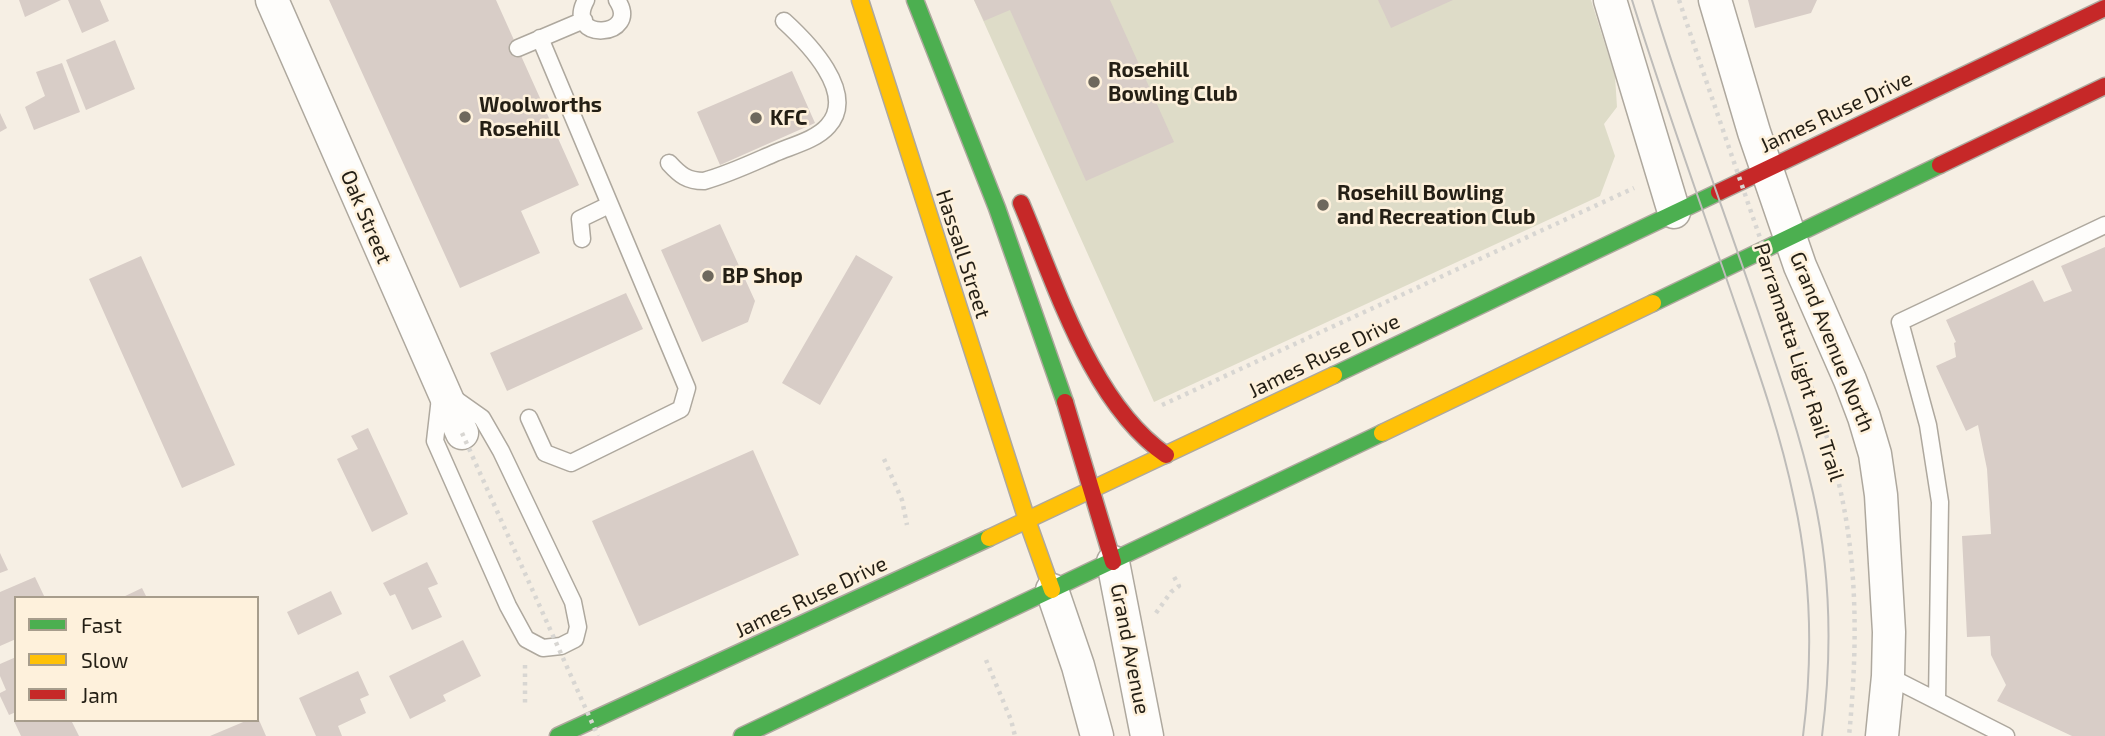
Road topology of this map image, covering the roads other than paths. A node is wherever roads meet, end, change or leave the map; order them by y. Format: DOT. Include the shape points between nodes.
graph roads {
  1 [pos="272,0"];
  2 [pos="586,0"];
  3 [pos="860,0"];
  4 [pos="915,0"];
  5 [pos="1610,0"];
  6 [pos="1715,0"];
  7 [pos="623,1"];
  8 [pos="2105,8"];
  9 [pos="584,20"];
  10 [pos="784,21"];
  11 [pos="540,38"];
  12 [pos="518,48"];
  13 [pos="2105,86"];
  14 [pos="963,118"];
  15 [pos="995,158"];
  16 [pos="668,163"];
  17 [pos="1767,167"];
  18 [pos="1016,190"];
  19 [pos="609,205"];
  20 [pos="1674,212"];
  21 [pos="2105,225"];
  22 [pos="1790,237"];
  23 [pos="582,239"];
  24 [pos="441,389"];
  25 [pos="529,418"];
  26 [pos="462,433"];
  27 [pos="1166,455"];
  28 [pos="1093,490"];
  29 [pos="1027,520"];
  30 [pos="1113,562"];
  31 [pos="1052,590"];
  32 [pos="1888,676"];
  33 [pos="1937,701"];
  34 [pos="558,736"];
  35 [pos="742,736"];
  36 [pos="1097,736"];
  37 [pos="1147,736"];
  38 [pos="1882,736"];
  39 [pos="2006,736"];
  1 -- 24 [label="street, Oak Street"];
  2 -- 9 [label="lane"];
  3 -- 29 [label="main road, Hassall Street"];
  4 -- 14 [label="main road"];
  5 -- 20 [label="street"];
  6 -- 17 [label="street, Grand Avenue North"];
  7 -- 9 [label="lane" via="619,22 610,30 592,29"];
  8 -- 17 [label="main road, James Ruse Drive"];
  9 -- 11 [label="lane"];
  10 -- 16 [label="lane" via="822,60 831,77 836,110 829,125 800,142 704,181 680,176"];
  11 -- 12 [label="lane"];
  11 -- 19 [label="lane"];
  13 -- 22 [label="main road"];
  14 -- 15 [label="main road"];
  14 -- 28 [label="main road" via="997,203"];
  17 -- 20 [label="main road, James Ruse Drive"];
  17 -- 22 [label="street, Grand Avenue North"];
  18 -- 27 [label="main road" via="1080,344 1109,397 1133,428"];
  19 -- 23 [label="lane" via="580,219"];
  19 -- 25 [label="lane" via="687,388 681,409 571,463 545,453"];
  20 -- 27 [label="main road, James Ruse Drive"];
  21 -- 33 [label="lane" via="1900,321 1928,425 1940,502"];
  22 -- 30 [label="main road"];
  22 -- 32 [label="street, Grand Avenue North" via="1855,392 1875,454 1887,578"];
  24 -- 24 [label="lane" via="482,418 501,451 573,602 578,627 575,639 543,648 526,639 508,606 435,441"];
  24 -- 26 [label="street, Oak Street"];
  27 -- 28 [label="main road, James Ruse Drive"];
  28 -- 29 [label="main road, James Ruse Drive"];
  28 -- 30 [label="main road"];
  29 -- 31 [label="main road, Hassall Street"];
  29 -- 34 [label="main road, James Ruse Drive"];
  30 -- 31 [label="main road"];
  30 -- 37 [label="street, Grand Avenue"];
  31 -- 35 [label="main road"];
  31 -- 36 [label="street"];
  32 -- 33 [label="lane"];
  32 -- 38 [label="street, Grand Avenue North"];
  33 -- 39 [label="lane"];
}
